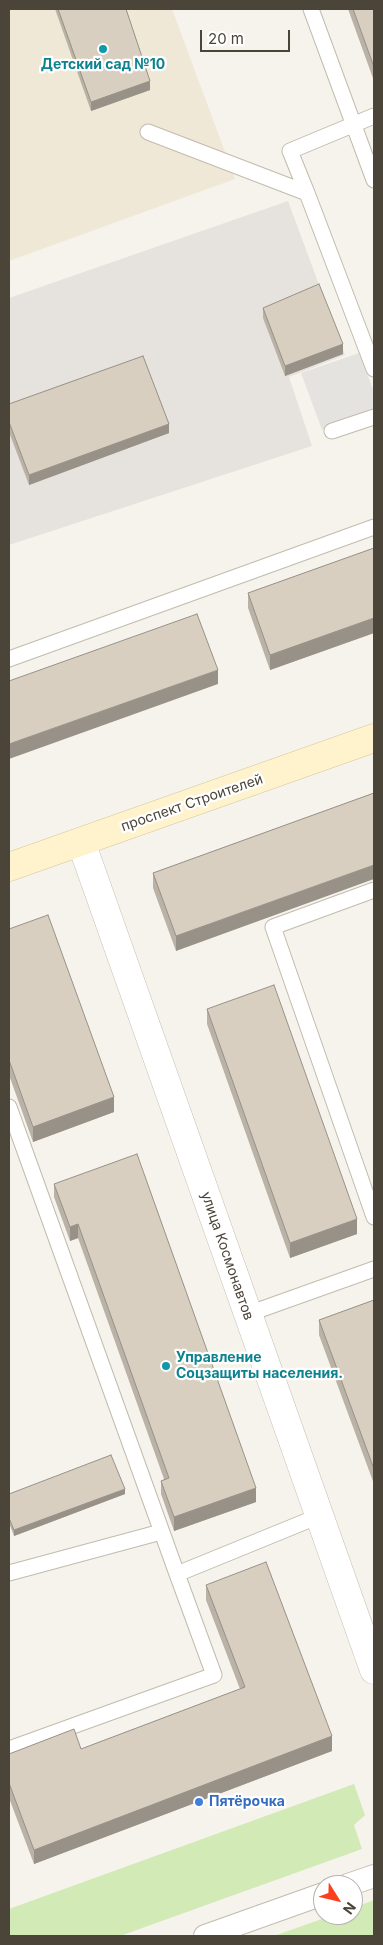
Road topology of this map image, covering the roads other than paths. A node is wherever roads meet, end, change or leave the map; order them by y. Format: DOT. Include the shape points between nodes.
graph roads {
  1 [pos="311,9"];
  2 [pos="374,116"];
  3 [pos="353,124"];
  4 [pos="148,132"];
  5 [pos="374,180"];
  6 [pos="307,193"];
  7 [pos="374,369"];
  8 [pos="374,417"];
  9 [pos="332,431"];
  10 [pos="374,527"];
  11 [pos="9,659"];
  12 [pos="374,738"];
  13 [pos="82,842"];
  14 [pos="9,868"];
  15 [pos="374,890"];
  16 [pos="9,1107"];
  17 [pos="374,1217"];
  18 [pos="374,1268"];
  19 [pos="248,1314"];
  20 [pos="319,1516"];
  21 [pos="161,1532"];
  22 [pos="9,1573"];
  23 [pos="177,1574"];
  24 [pos="374,1670"];
  25 [pos="9,1749"];
  26 [pos="313,1898"];
  27 [pos="205,1936"];
  1 -- 3 [label="lane"];
  2 -- 3 [label="lane"];
  3 -- 5 [label="lane"];
  3 -- 6 [label="lane" via="290,151"];
  4 -- 6 [label="lane"];
  6 -- 7 [label="lane"];
  8 -- 9 [label="lane"];
  10 -- 11 [label="lane"];
  12 -- 13 [label="main road, проспект Строителей"];
  13 -- 14 [label="main road, проспект Строителей"];
  13 -- 19 [label="street, улица Космонавтов"];
  15 -- 17 [label="lane" via="273,927"];
  16 -- 21 [label="lane"];
  18 -- 19 [label="lane"];
  19 -- 20 [label="street, улица Космонавтов"];
  20 -- 23 [label="lane"];
  20 -- 24 [label="street, улица Космонавтов"];
  21 -- 22 [label="lane"];
  21 -- 23 [label="lane"];
  23 -- 25 [label="lane" via="214,1676"];
  26 -- 27 [label="street"];
}
